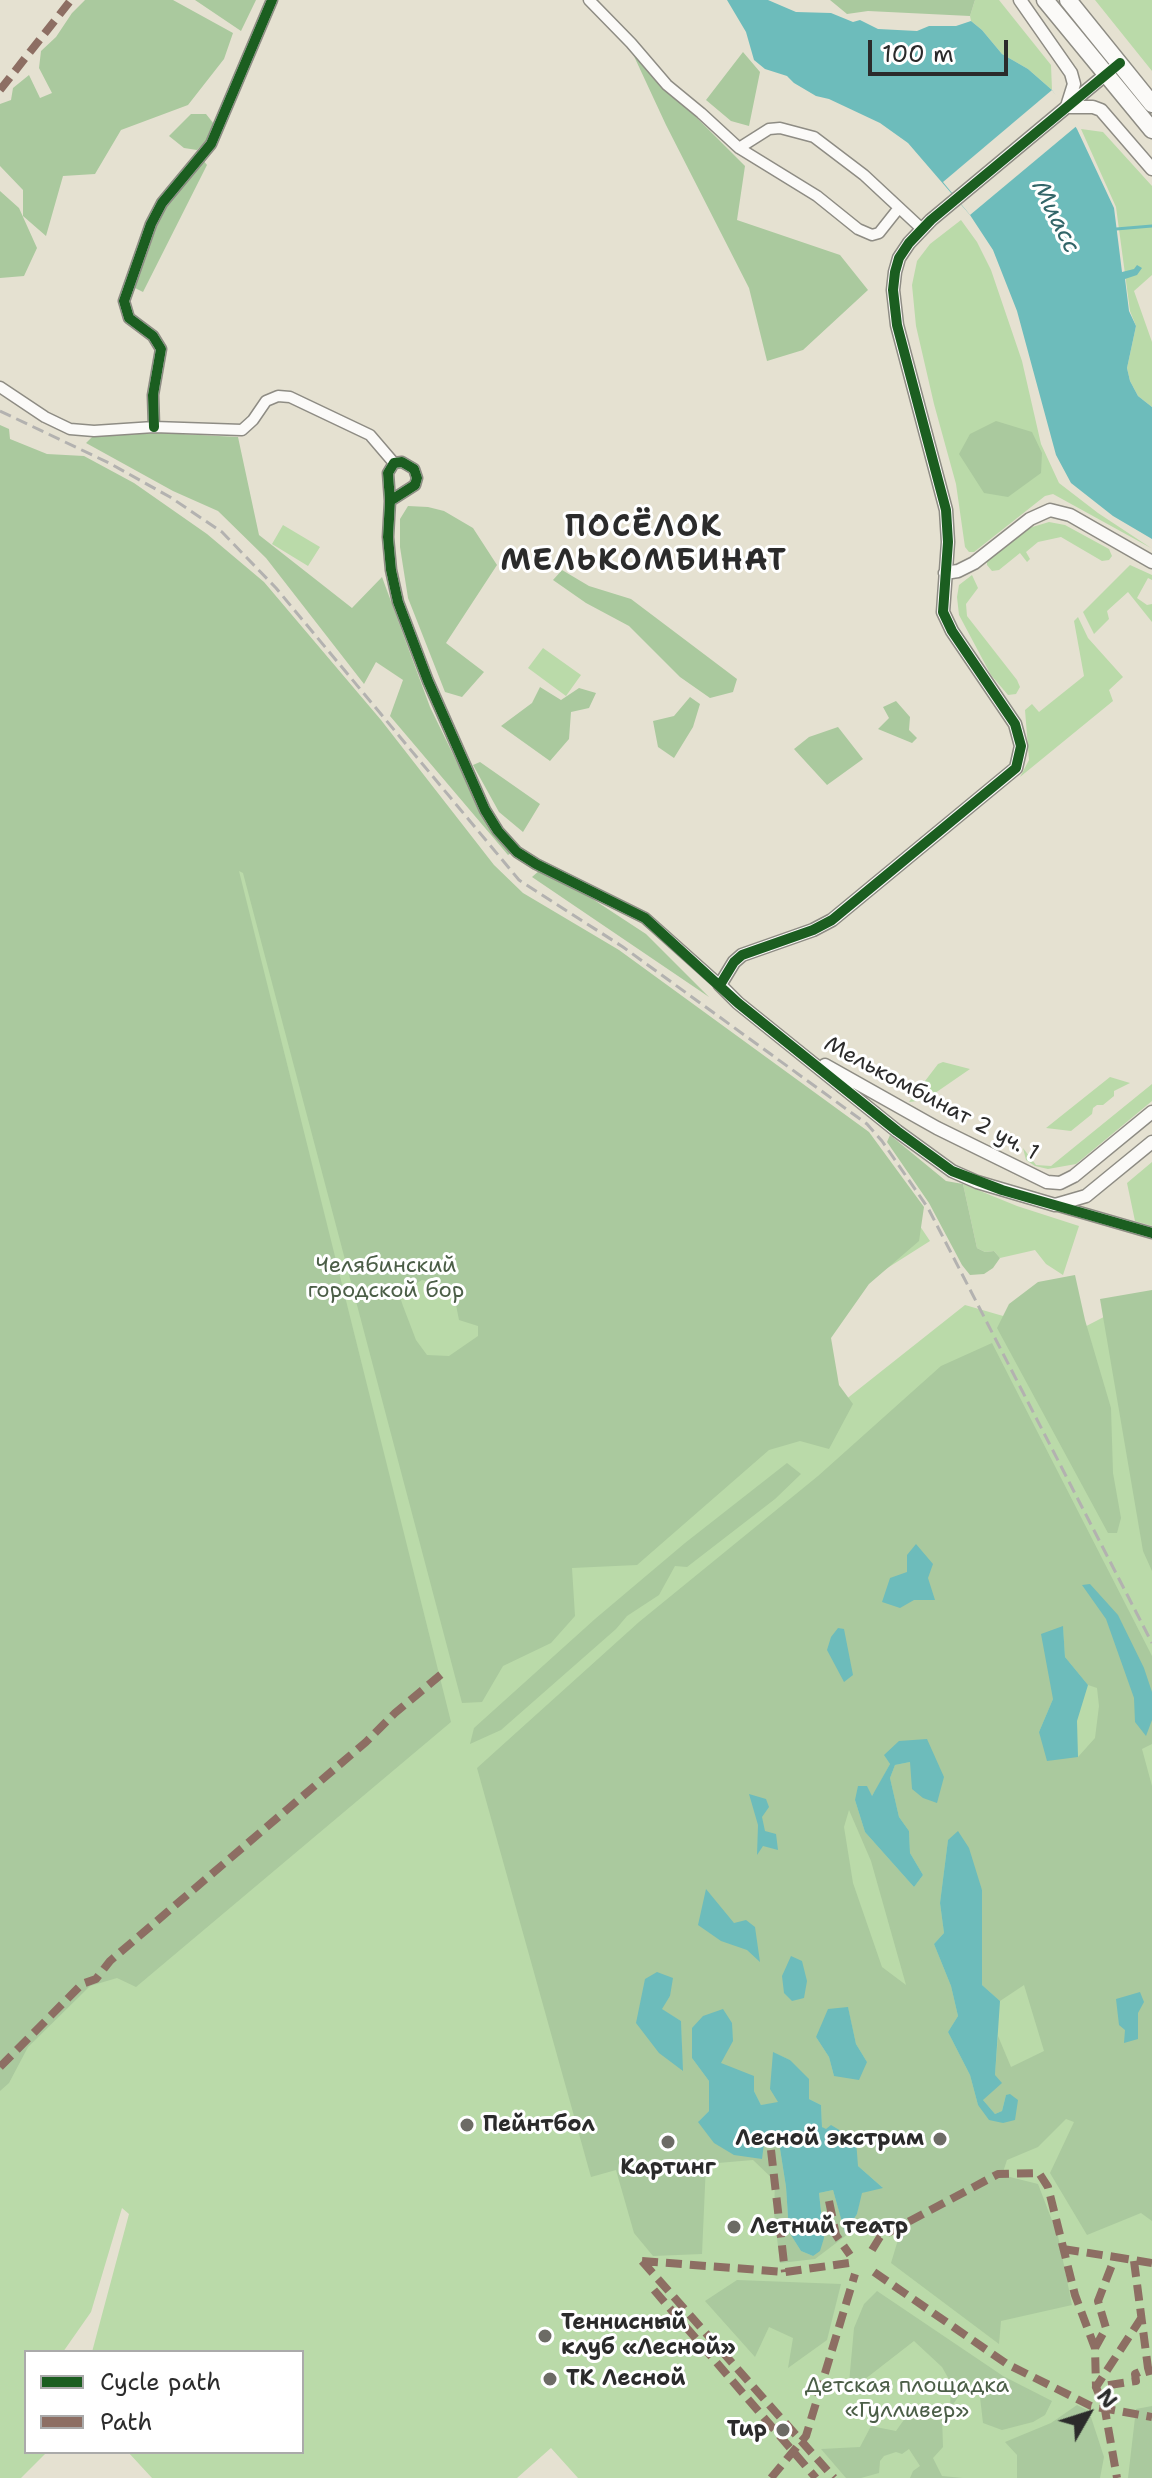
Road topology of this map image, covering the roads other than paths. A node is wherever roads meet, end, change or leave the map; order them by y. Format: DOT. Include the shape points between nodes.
graph roads {
  1 [pos="272,0"];
  2 [pos="589,0"];
  3 [pos="1020,0"];
  4 [pos="1045,0"];
  5 [pos="1068,0"];
  6 [pos="1120,63"];
  7 [pos="1106,74"];
  8 [pos="1152,104"];
  9 [pos="1066,107"];
  10 [pos="1152,130"];
  11 [pos="739,148"];
  12 [pos="1152,169"];
  13 [pos="898,209"];
  14 [pos="922,229"];
  15 [pos="0,387"];
  16 [pos="154,427"];
  17 [pos="394,463"];
  18 [pos="390,501"];
  19 [pos="1152,562"];
  20 [pos="945,573"];
  21 [pos="720,985"];
  22 [pos="805,1055"];
  23 [pos="1152,1112"];
  24 [pos="1152,1142"];
  25 [pos="1055,1205"];
  26 [pos="1152,1233"];
  1 -- 16 [label="street" via="211,144 151,224 124,301 129,318 161,349"];
  2 -- 11 [label="street" via="667,85"];
  3 -- 9 [label="street" via="1071,73 1074,84"];
  4 -- 7 [label="main road"];
  5 -- 6 [label="main road"];
  6 -- 7 [label="street"];
  6 -- 8 [label="main road"];
  7 -- 9 [label="street"];
  7 -- 10 [label="main road"];
  9 -- 12 [label="street" via="1101,110"];
  9 -- 14 [label="street"];
  11 -- 13 [label="street" via="769,129 814,137"];
  11 -- 13 [label="street" via="872,235"];
  13 -- 14 [label="street"];
  14 -- 20 [label="street" via="899,258 893,290 946,510"];
  15 -- 16 [label="street" via="70,429"];
  16 -- 17 [label="street" via="242,430 266,401 290,397 370,435"];
  17 -- 18 [label="street" via="388,473"];
  17 -- 18 [label="street" via="411,467 417,478 415,485"];
  18 -- 21 [label="street" via="391,570 406,627 498,831 536,864 645,918"];
  19 -- 20 [label="street" via="1070,515 1050,510 1030,519 974,563"];
  20 -- 21 [label="street" via="946,621 1015,724 1021,746 1016,768 832,920 742,955"];
  21 -- 22 [label="street"];
  22 -- 23 [label="street, Мелькомбинат 2 уч. 1" via="1047,1182 1074,1176"];
  22 -- 25 [label="street, Мелькомбинат 2 уч. 1" via="952,1171"];
  24 -- 25 [label="street" via="1086,1196"];
  25 -- 26 [label="street"];
}
